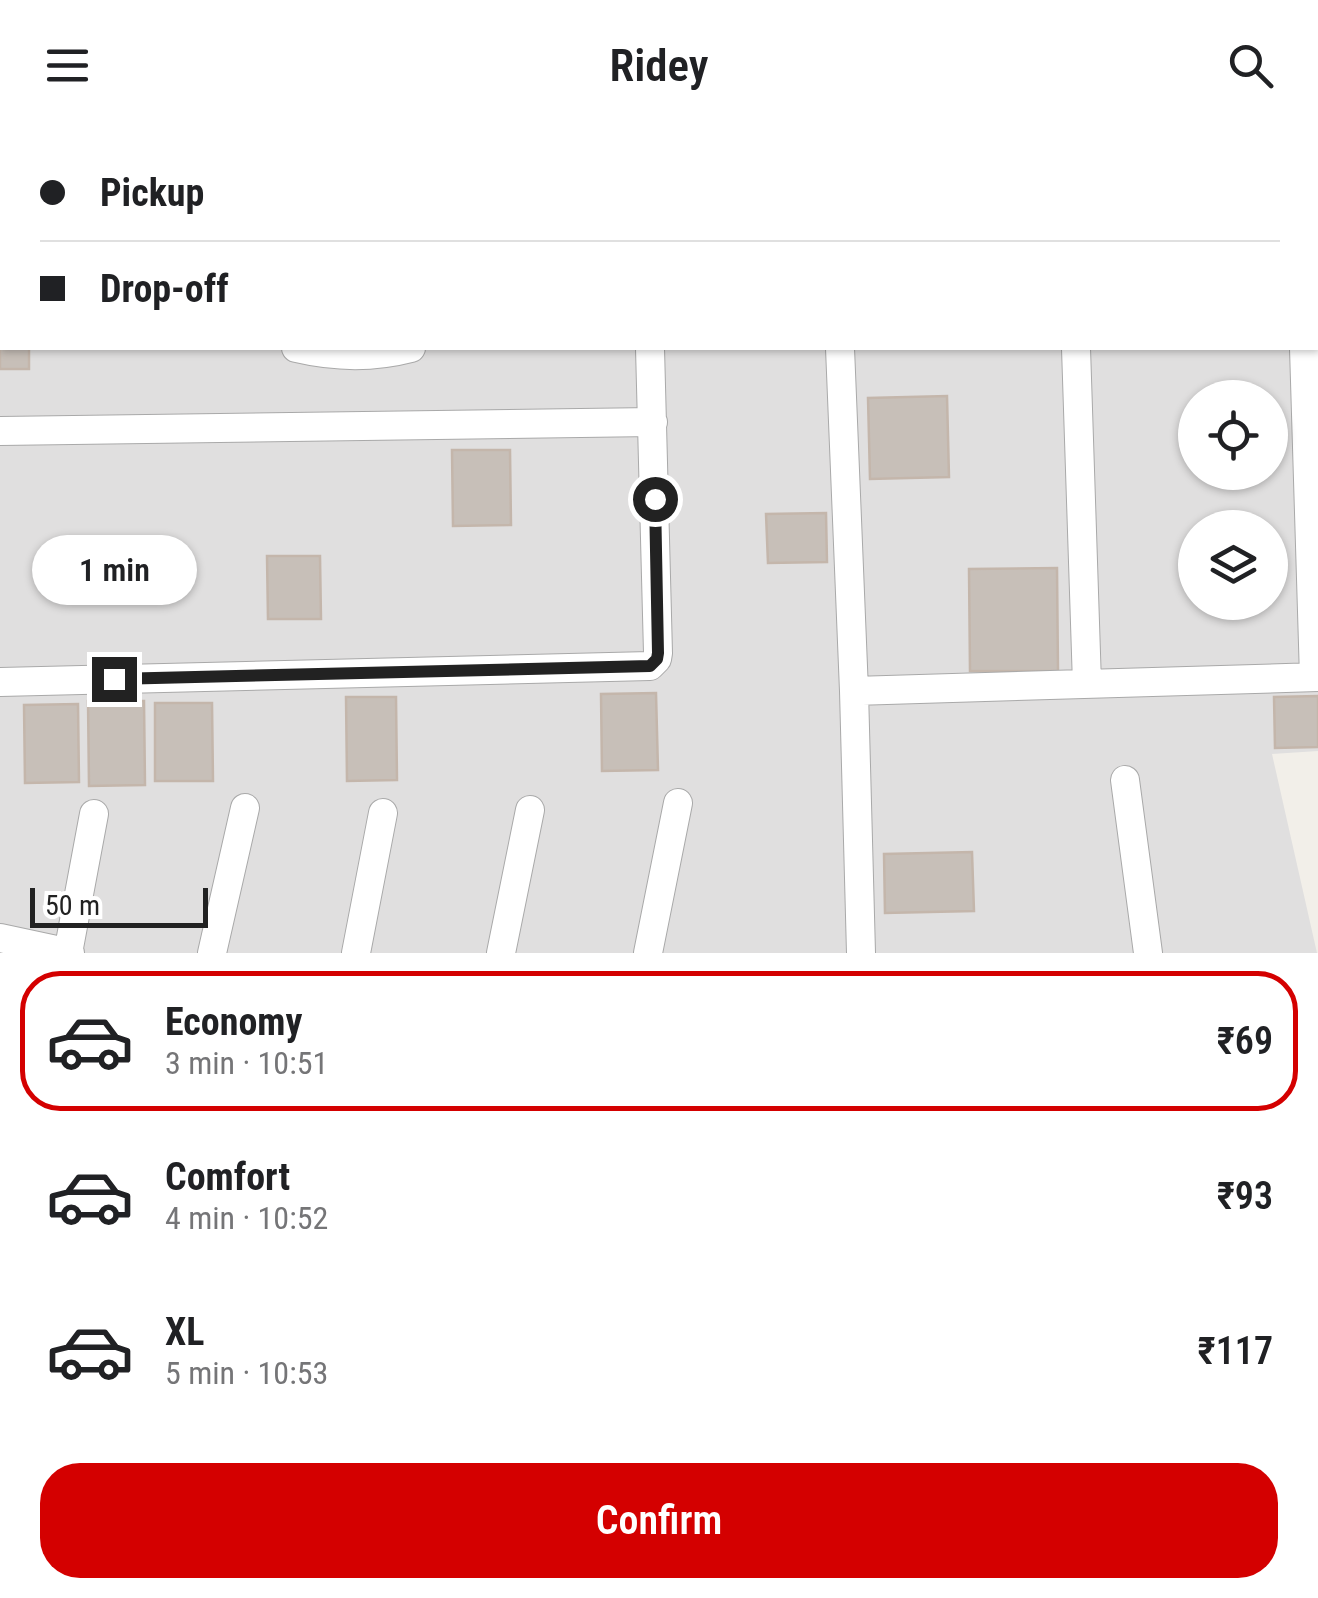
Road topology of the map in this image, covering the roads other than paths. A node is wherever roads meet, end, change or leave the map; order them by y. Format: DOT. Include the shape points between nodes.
graph roads {
  1 [pos="304,350"];
  2 [pos="404,350"];
  3 [pos="650,350"];
  4 [pos="840,350"];
  5 [pos="1076,350"];
  6 [pos="1304,350"];
  7 [pos="653,422"];
  8 [pos="0,431"];
  9 [pos="1316,677"];
  10 [pos="0,682"];
  11 [pos="1087,684"];
  12 [pos="854,691"];
  13 [pos="1125,780"];
  14 [pos="678,803"];
  15 [pos="244,808"];
  16 [pos="530,810"];
  17 [pos="383,813"];
  18 [pos="94,814"];
  19 [pos="0,938"];
  20 [pos="68,953"];
  21 [pos="212,953"];
  22 [pos="356,953"];
  23 [pos="500,953"];
  24 [pos="648,953"];
  25 [pos="861,953"];
  26 [pos="1148,953"];
  1 -- 2 [label="street"];
  3 -- 7 [label="street"];
  4 -- 12 [label="street"];
  5 -- 11 [label="street"];
  6 -- 9 [label="street"];
  7 -- 8 [label="street"];
  7 -- 10 [label="street" via="658,653 650,666"];
  9 -- 11 [label="street"];
  11 -- 12 [label="street"];
  12 -- 25 [label="street"];
  13 -- 26 [label="street"];
  14 -- 24 [label="street"];
  15 -- 21 [label="street"];
  16 -- 23 [label="street"];
  17 -- 22 [label="street"];
  18 -- 20 [label="street"];
  19 -- 20 [label="street"];
}
